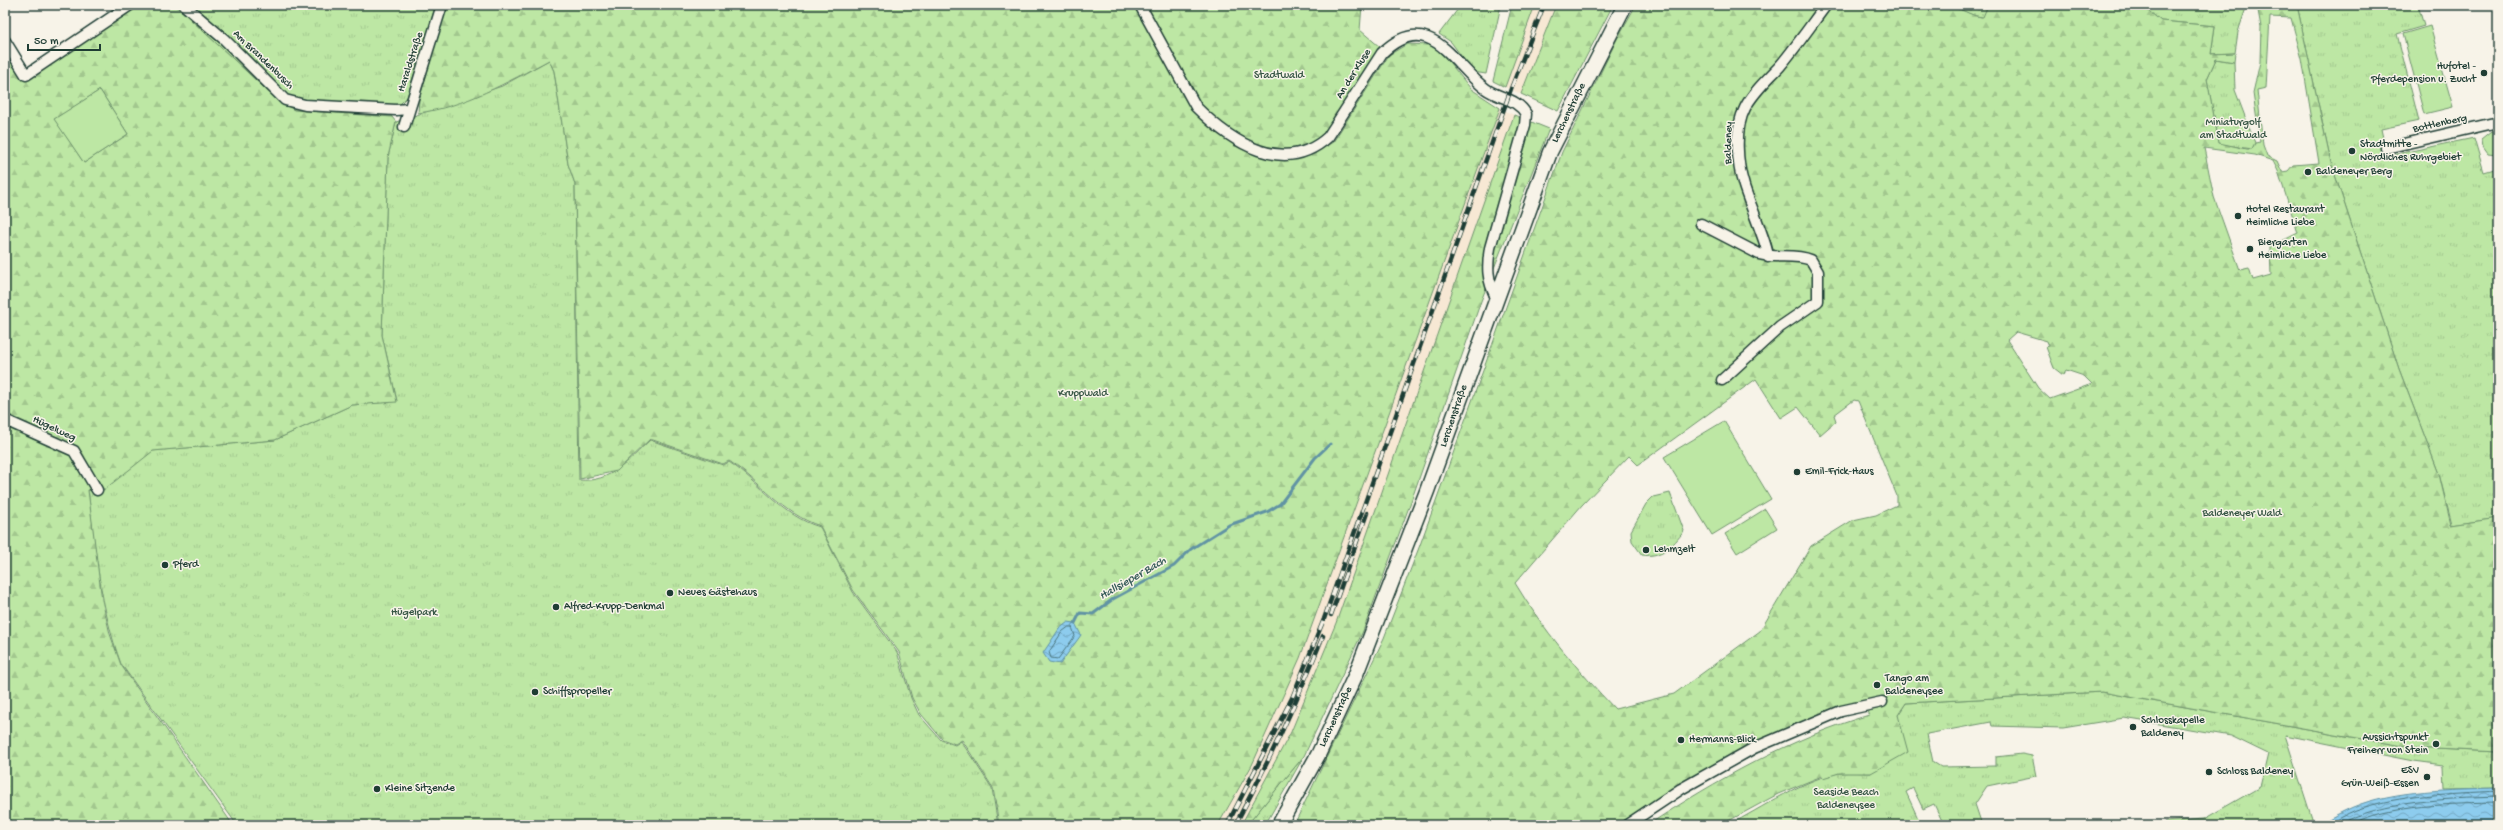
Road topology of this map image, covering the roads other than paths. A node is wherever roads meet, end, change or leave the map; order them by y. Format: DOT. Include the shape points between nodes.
graph roads {
  1 [pos="130,5"];
  2 [pos="184,5"];
  3 [pos="442,5"];
  4 [pos="1140,5"];
  5 [pos="1625,5"];
  6 [pos="1826,5"];
  7 [pos="5,41"];
  8 [pos="408,109"];
  9 [pos="2498,122"];
  10 [pos="404,127"];
  11 [pos="2386,148"];
  12 [pos="1701,224"];
  13 [pos="1768,257"];
  14 [pos="1496,297"];
  15 [pos="1722,380"];
  16 [pos="5,420"];
  17 [pos="97,490"];
  18 [pos="1882,702"];
  19 [pos="1279,825"];
  20 [pos="1627,825"];
  1 -- 7 [label="street" via="26,75"];
  2 -- 8 [label="street, Am Brandenbusch" via="219,34 285,100 305,105"];
  3 -- 8 [label="street, Haraldstraße"];
  4 -- 14 [label="street, An der Kluse" via="1191,101 1221,129 1252,148 1273,154 1298,155 1307,152 1328,137 1382,53 1391,44 1413,37 1438,42 1449,50 1471,78 1488,91 1519,103 1526,114 1490,248 1487,268 1489,284"];
  5 -- 14 [label="main road, Lerchenstraße" via="1550,152"];
  6 -- 13 [label="street, Baldeney" via="1752,97 1742,116 1739,153 1743,183 1757,226 1769,250"];
  8 -- 10 [label="street, Haraldstraße"];
  9 -- 11 [label="street, Bottlenberg"];
  12 -- 13 [label="street"];
  13 -- 15 [label="street" via="1796,256 1811,260 1818,272 1818,301 1775,332"];
  14 -- 19 [label="main road, Lerchenstraße" via="1427,491 1356,674 1318,755"];
  16 -- 17 [label="street, Hügelweg" via="74,451"];
  18 -- 20 [label="street" via="1841,711 1754,748 1681,789"];
}
